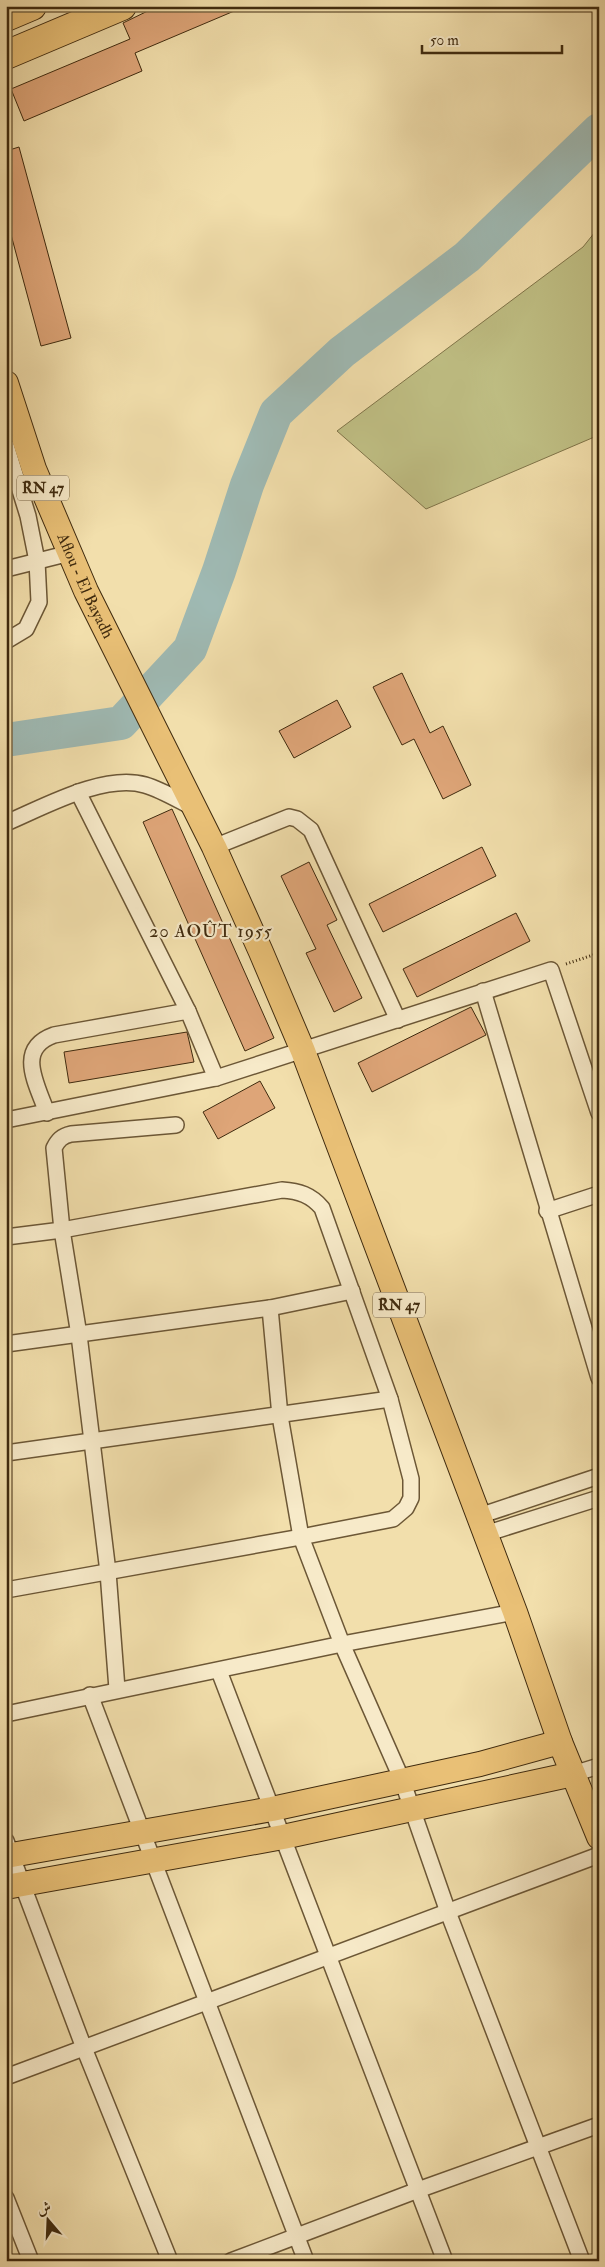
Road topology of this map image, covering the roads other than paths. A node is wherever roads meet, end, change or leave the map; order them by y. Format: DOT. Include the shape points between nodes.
graph roads {
  1 [pos="32,6"];
  2 [pos="122,6"];
  3 [pos="6,18"];
  4 [pos="6,55"];
  5 [pos="6,383"];
  6 [pos="12,448"];
  7 [pos="70,553"];
  8 [pos="37,561"];
  9 [pos="6,568"];
  10 [pos="6,642"];
  11 [pos="78,792"];
  12 [pos="195,809"];
  13 [pos="6,823"];
  14 [pos="214,848"];
  15 [pos="483,991"];
  16 [pos="188,1011"];
  17 [pos="398,1020"];
  18 [pos="303,1051"];
  19 [pos="216,1078"];
  20 [pos="598,1106"];
  21 [pos="47,1113"];
  22 [pos="6,1120"];
  23 [pos="176,1125"];
  24 [pos="599,1194"];
  25 [pos="547,1211"];
  26 [pos="62,1230"];
  27 [pos="6,1237"];
  28 [pos="352,1292"];
  29 [pos="270,1308"];
  30 [pos="79,1335"];
  31 [pos="6,1344"];
  32 [pos="599,1378"];
  33 [pos="390,1399"];
  34 [pos="280,1416"];
  35 [pos="92,1440"];
  36 [pos="6,1453"];
  37 [pos="599,1476"];
  38 [pos="599,1498"];
  39 [pos="482,1525"];
  40 [pos="301,1537"];
  41 [pos="108,1572"];
  42 [pos="6,1590"];
  43 [pos="515,1612"];
  44 [pos="342,1644"];
  45 [pos="219,1671"];
  46 [pos="117,1689"];
  47 [pos="90,1695"];
  48 [pos="6,1714"];
  49 [pos="560,1742"];
  50 [pos="599,1766"];
  51 [pos="574,1774"];
  52 [pos="402,1780"];
  53 [pos="272,1809"];
  54 [pos="411,1810"];
  55 [pos="143,1832"];
  56 [pos="283,1837"];
  57 [pos="599,1837"];
  58 [pos="8,1851"];
  59 [pos="599,1855"];
  60 [pos="153,1859"];
  61 [pos="14,1885"];
  62 [pos="448,1912"];
  63 [pos="329,1956"];
  64 [pos="207,2002"];
  65 [pos="84,2048"];
  66 [pos="6,2078"];
  67 [pos="599,2125"];
  68 [pos="537,2148"];
  69 [pos="418,2190"];
  70 [pos="6,2198"];
  71 [pos="297,2237"];
  72 [pos="30,2261"];
  73 [pos="170,2261"];
  74 [pos="231,2261"];
  75 [pos="306,2261"];
  76 [pos="445,2261"];
  77 [pos="582,2261"];
  1 -- 3 [label="highway"];
  2 -- 4 [label="highway"];
  5 -- 6 [label="main road, Aflou - El Bayadh / RN 47"];
  6 -- 7 [label="main road, Aflou - El Bayadh / RN 47"];
  6 -- 8 [label="street"];
  7 -- 8 [label="street"];
  7 -- 12 [label="main road, Aflou - El Bayadh / RN 47"];
  8 -- 9 [label="street"];
  8 -- 10 [label="street" via="39,602 33,618 26,629"];
  11 -- 12 [label="street" via="117,782 145,785"];
  11 -- 13 [label="street"];
  11 -- 16 [label="street"];
  12 -- 14 [label="main road, RN 47"];
  14 -- 17 [label="street" via="289,817 311,830"];
  14 -- 18 [label="main road, RN 47"];
  15 -- 17 [label="street"];
  15 -- 20 [label="street" via="552,970"];
  15 -- 25 [label="street"];
  16 -- 19 [label="street"];
  16 -- 21 [label="street" via="43,1039 31,1057"];
  17 -- 18 [label="street"];
  18 -- 19 [label="street"];
  18 -- 39 [label="main road, RN 47"];
  19 -- 21 [label="street"];
  21 -- 22 [label="street"];
  23 -- 26 [label="street" via="71,1134 57,1141 54,1155"];
  24 -- 25 [label="street"];
  25 -- 32 [label="street"];
  26 -- 27 [label="street"];
  26 -- 28 [label="street" via="282,1190 299,1191 322,1208"];
  26 -- 30 [label="street"];
  28 -- 29 [label="street"];
  28 -- 33 [label="street"];
  29 -- 30 [label="street"];
  29 -- 34 [label="street"];
  30 -- 31 [label="street"];
  30 -- 35 [label="street"];
  33 -- 34 [label="street"];
  33 -- 40 [label="street" via="411,1479 411,1498 406,1508 393,1518"];
  34 -- 35 [label="street"];
  34 -- 40 [label="street"];
  35 -- 36 [label="street"];
  35 -- 41 [label="street"];
  37 -- 39 [label="street"];
  38 -- 39 [label="street"];
  39 -- 43 [label="main road, RN 47"];
  40 -- 41 [label="street"];
  40 -- 44 [label="street"];
  41 -- 42 [label="street"];
  41 -- 46 [label="street"];
  43 -- 44 [label="street"];
  43 -- 49 [label="main road, RN 47"];
  44 -- 45 [label="street"];
  44 -- 52 [label="street"];
  45 -- 46 [label="street"];
  45 -- 53 [label="street"];
  46 -- 47 [label="street"];
  47 -- 48 [label="street"];
  47 -- 55 [label="street"];
  49 -- 51 [label="main road, RN 47"];
  49 -- 52 [label="main road"];
  50 -- 51 [label="street"];
  51 -- 54 [label="main road"];
  51 -- 57 [label="main road, RN 47"];
  52 -- 53 [label="main road"];
  52 -- 54 [label="street"];
  53 -- 55 [label="main road"];
  53 -- 56 [label="street"];
  54 -- 56 [label="main road"];
  54 -- 62 [label="street"];
  55 -- 58 [label="main road"];
  55 -- 60 [label="street"];
  56 -- 60 [label="main road"];
  56 -- 63 [label="street"];
  58 -- 61 [label="street"];
  59 -- 62 [label="street"];
  60 -- 61 [label="main road"];
  60 -- 64 [label="street"];
  61 -- 65 [label="street"];
  62 -- 63 [label="street"];
  62 -- 68 [label="street"];
  63 -- 64 [label="street"];
  63 -- 69 [label="street"];
  64 -- 65 [label="street"];
  64 -- 71 [label="street"];
  65 -- 66 [label="street"];
  65 -- 73 [label="street"];
  67 -- 68 [label="street"];
  68 -- 69 [label="street"];
  68 -- 77 [label="street"];
  69 -- 71 [label="street"];
  69 -- 76 [label="street"];
  70 -- 72 [label="street"];
  71 -- 74 [label="street"];
  71 -- 75 [label="street"];
}
